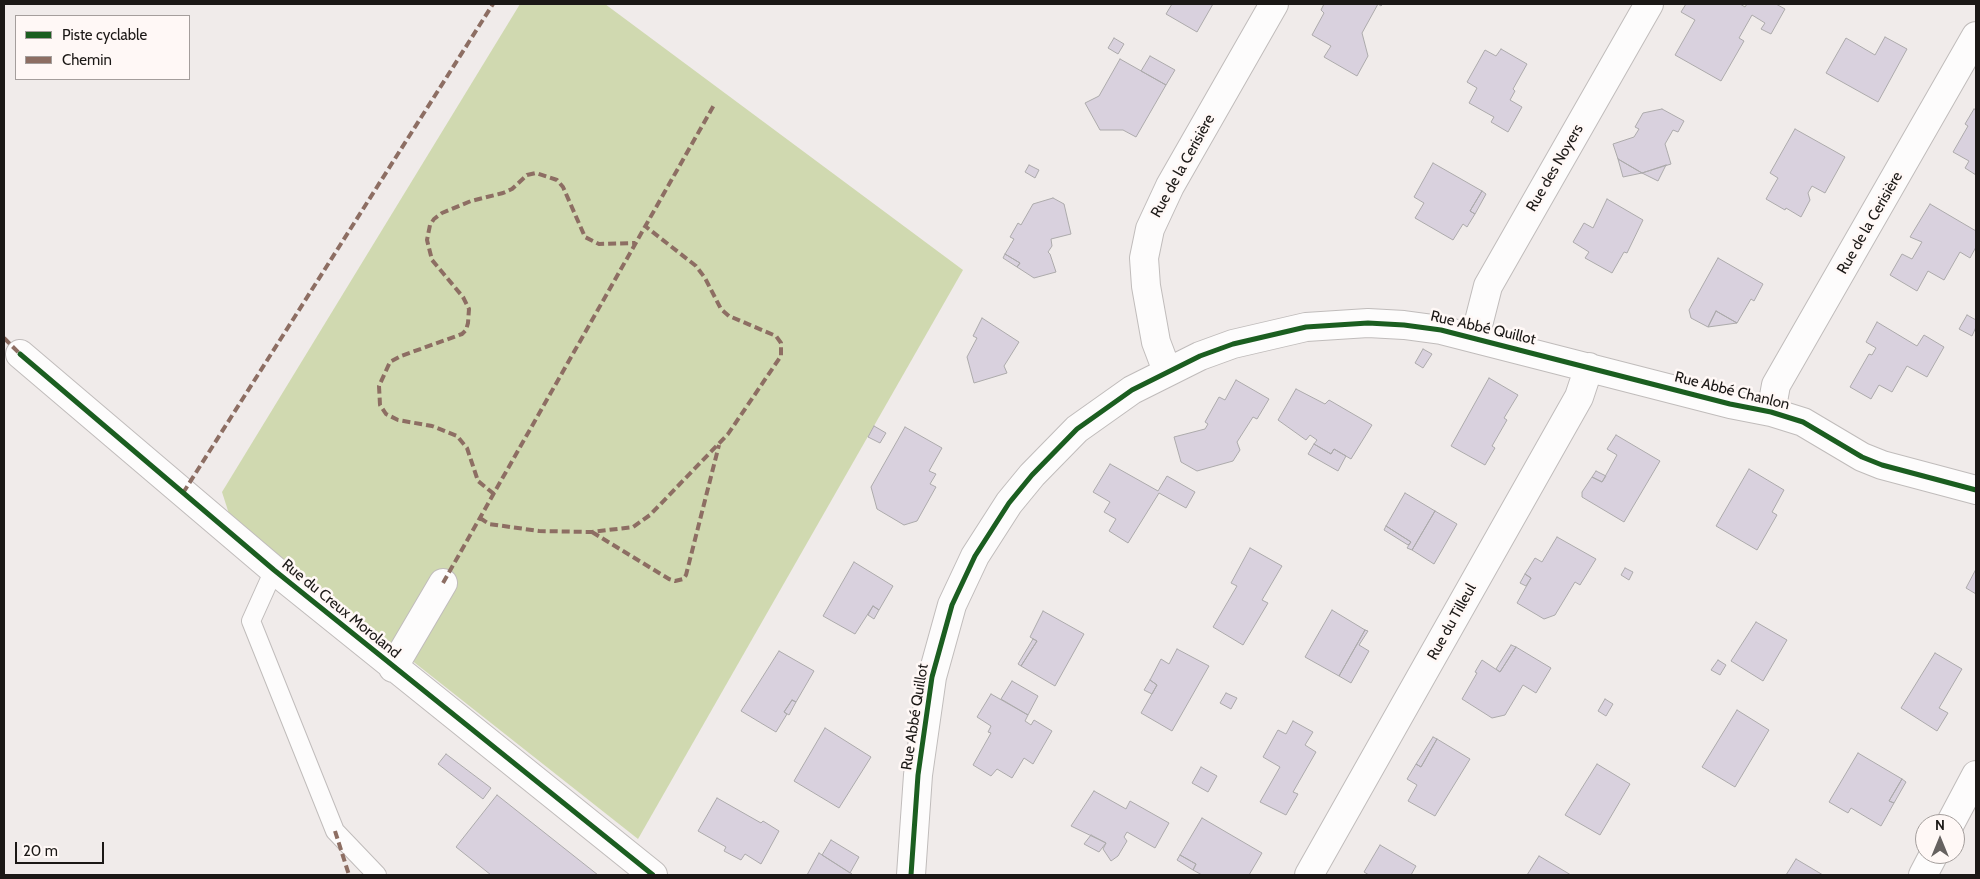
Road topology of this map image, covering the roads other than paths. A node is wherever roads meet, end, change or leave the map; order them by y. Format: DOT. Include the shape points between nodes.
graph roads {
  1 [pos="1274,4"];
  2 [pos="1648,4"];
  3 [pos="1976,36"];
  4 [pos="1475,337"];
  5 [pos="20,354"];
  6 [pos="1589,366"];
  7 [pos="1167,371"];
  8 [pos="1771,412"];
  9 [pos="1976,490"];
  10 [pos="274,570"];
  11 [pos="444,583"];
  12 [pos="393,668"];
  13 [pos="1976,775"];
  14 [pos="1955,814"];
  15 [pos="377,875"];
  16 [pos="653,875"];
  17 [pos="911,875"];
  18 [pos="1309,875"];
  1 -- 7 [label="street, Rue de la Cerisière" via="1170,186 1150,229 1144,258 1146,286 1156,342"];
  2 -- 4 [label="street, Rue des Noyers" via="1488,286"];
  3 -- 8 [label="street, Rue de la Cerisière" via="1776,385"];
  4 -- 6 [label="street, Rue Abbé Quillot"];
  4 -- 7 [label="street, Rue Abbé Quillot" via="1404,325 1348,323 1306,326 1232,344"];
  5 -- 10 [label="street, Rue du Creux Moroland"];
  6 -- 8 [label="street, Rue Abbé Chanlon"];
  6 -- 18 [label="street, Rue du Tilleul" via="1579,397"];
  7 -- 17 [label="street, Rue Abbé Quillot" via="1103,409 1051,454 1008,503 975,556 952,605 932,677 918,775"];
  8 -- 9 [label="street, Rue Abbé Chanlon" via="1803,422 1862,457 1882,465"];
  10 -- 12 [label="street, Rue du Creux Moroland"];
  10 -- 15 [label="lane" via="251,620 335,831"];
  11 -- 12 [label="street"];
  12 -- 16 [label="street, Rue du Creux Moroland"];
  13 -- 14 [label="street"];
}
